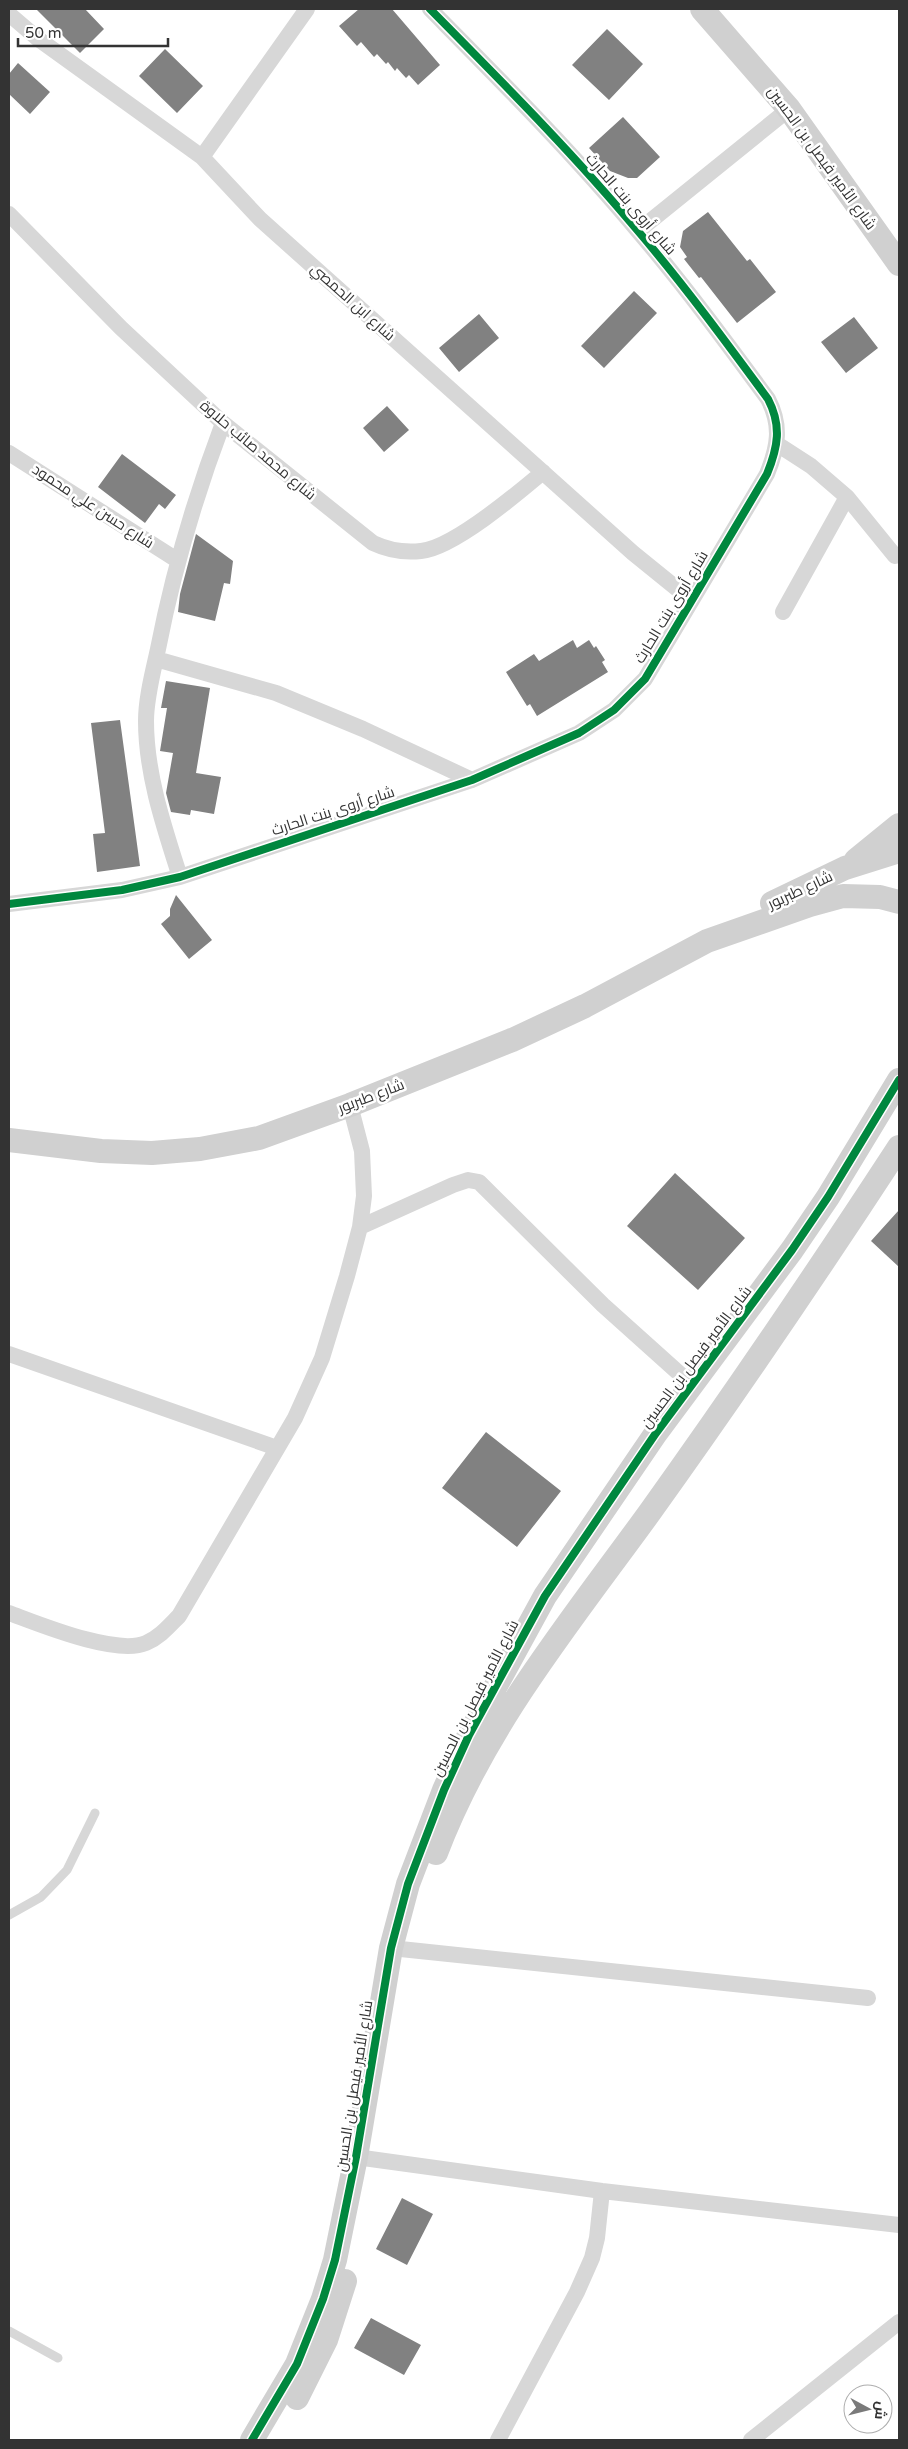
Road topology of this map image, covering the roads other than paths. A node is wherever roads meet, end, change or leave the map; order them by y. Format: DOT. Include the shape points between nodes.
graph roads {
  1 [pos="307,9"];
  2 [pos="430,9"];
  3 [pos="702,9"];
  4 [pos="9,14"];
  5 [pos="789,109"];
  6 [pos="202,157"];
  7 [pos="9,214"];
  8 [pos="638,231"];
  9 [pos="899,264"];
  10 [pos="223,423"];
  11 [pos="777,444"];
  12 [pos="9,452"];
  13 [pos="543,472"];
  14 [pos="848,497"];
  15 [pos="895,556"];
  16 [pos="177,560"];
  17 [pos="690,600"];
  18 [pos="783,612"];
  19 [pos="156,659"];
  20 [pos="472,780"];
  21 [pos="899,825"];
  22 [pos="899,851"];
  23 [pos="845,868"];
  24 [pos="180,876"];
  25 [pos="899,902"];
  26 [pos="9,904"];
  27 [pos="707,941"];
  28 [pos="899,1080"];
  29 [pos="350,1105"];
  30 [pos="9,1140"];
  31 [pos="899,1147"];
  32 [pos="360,1227"];
  33 [pos="9,1354"];
  34 [pos="692,1384"];
  35 [pos="277,1448"];
  36 [pos="622,1485"];
  37 [pos="648,1514"];
  38 [pos="9,1613"];
  39 [pos="95,1812"];
  40 [pos="9,1915"];
  41 [pos="399,1949"];
  42 [pos="868,1998"];
  43 [pos="363,2158"];
  44 [pos="602,2191"];
  45 [pos="899,2225"];
  46 [pos="899,2322"];
  47 [pos="9,2330"];
  48 [pos="58,2358"];
  49 [pos="252,2440"];
  50 [pos="271,2440"];
  51 [pos="498,2440"];
  52 [pos="751,2440"];
  1 -- 6 [label="street"];
  2 -- 8 [label="street, شارع أروى بنت الحارث" via="551,132"];
  3 -- 5 [label="street, شارع الأمير فيصل بن الحسين"];
  4 -- 6 [label="street, شارع ابن الحمصي" via="37,38"];
  5 -- 8 [label="street"];
  5 -- 9 [label="street, شارع الأمير فيصل بن الحسين"];
  6 -- 13 [label="street, شارع ابن الحمصي" via="260,218"];
  7 -- 10 [label="street, شارع محمد صائب حلاوة" via="121,328"];
  8 -- 11 [label="street, شارع أروى بنت الحارث" via="768,399 777,425"];
  10 -- 13 [label="street, شارع محمد صائب حلاوة" via="362,536 386,549 423,551 436,547 483,519"];
  10 -- 16 [label="street"];
  11 -- 14 [label="street" via="811,466"];
  11 -- 17 [label="street, شارع أروى بنت الحارث" via="767,474"];
  12 -- 16 [label="street, شارع حسن علي محمود"];
  13 -- 17 [label="street, شارع ابن الحمصي"];
  14 -- 15 [label="street"];
  14 -- 18 [label="street"];
  16 -- 19 [label="street"];
  17 -- 20 [label="street, شارع أروى بنت الحارث" via="645,679 614,710 579,733"];
  19 -- 20 [label="street" via="276,693"];
  19 -- 24 [label="street" via="146,720 148,748 159,806"];
  20 -- 24 [label="street, شارع أروى بنت الحارث"];
  21 -- 23 [label="street"];
  22 -- 23 [label="street, شارع طبربور"];
  23 -- 27 [label="street, شارع طبربور" via="736,920"];
  24 -- 26 [label="street, شارع أروى بنت الحارث" via="122,890"];
  25 -- 27 [label="street, شارع طبربور" via="880,896 843,896"];
  27 -- 29 [label="street, شارع طبربور" via="540,1028"];
  28 -- 34 [label="street, شارع الأمير فيصل بن الحسين" via="798,1242"];
  29 -- 30 [label="street, شارع طبربور" via="258,1138 179,1152 100,1150"];
  29 -- 32 [label="street" via="362,1151 364,1174"];
  31 -- 37 [label="street, شارع الأمير فيصل بن الحسين" via="776,1334"];
  32 -- 34 [label="street" via="453,1185 468,1180 479,1182 596,1298"];
  32 -- 35 [label="street" via="322,1358 299,1410"];
  33 -- 35 [label="street"];
  34 -- 36 [label="street, شارع الأمير فيصل بن الحسين"];
  35 -- 38 [label="street" via="196,1589 179,1616 160,1635 145,1644 123,1646 66,1634"];
  36 -- 37 [label="street"];
  36 -- 41 [label="street, شارع الأمير فيصل بن الحسين" via="545,1596 469,1735 417,1857"];
  37 -- 41 [label="street, شارع الأمير فيصل بن الحسين" via="537,1665 482,1756 442,1837"];
  39 -- 40 [label="lane" via="67,1870 41,1897"];
  41 -- 42 [label="street"];
  41 -- 43 [label="street, شارع الأمير فيصل بن الحسين"];
  43 -- 44 [label="street"];
  43 -- 49 [label="street, شارع الأمير فيصل بن الحسين" via="323,2299 297,2364"];
  43 -- 50 [label="street, شارع الأمير فيصل بن الحسين" via="351,2255 336,2313 314,2368"];
  44 -- 45 [label="street"];
  44 -- 51 [label="street" via="592,2258"];
  46 -- 52 [label="street"];
  47 -- 48 [label="lane"];
}
